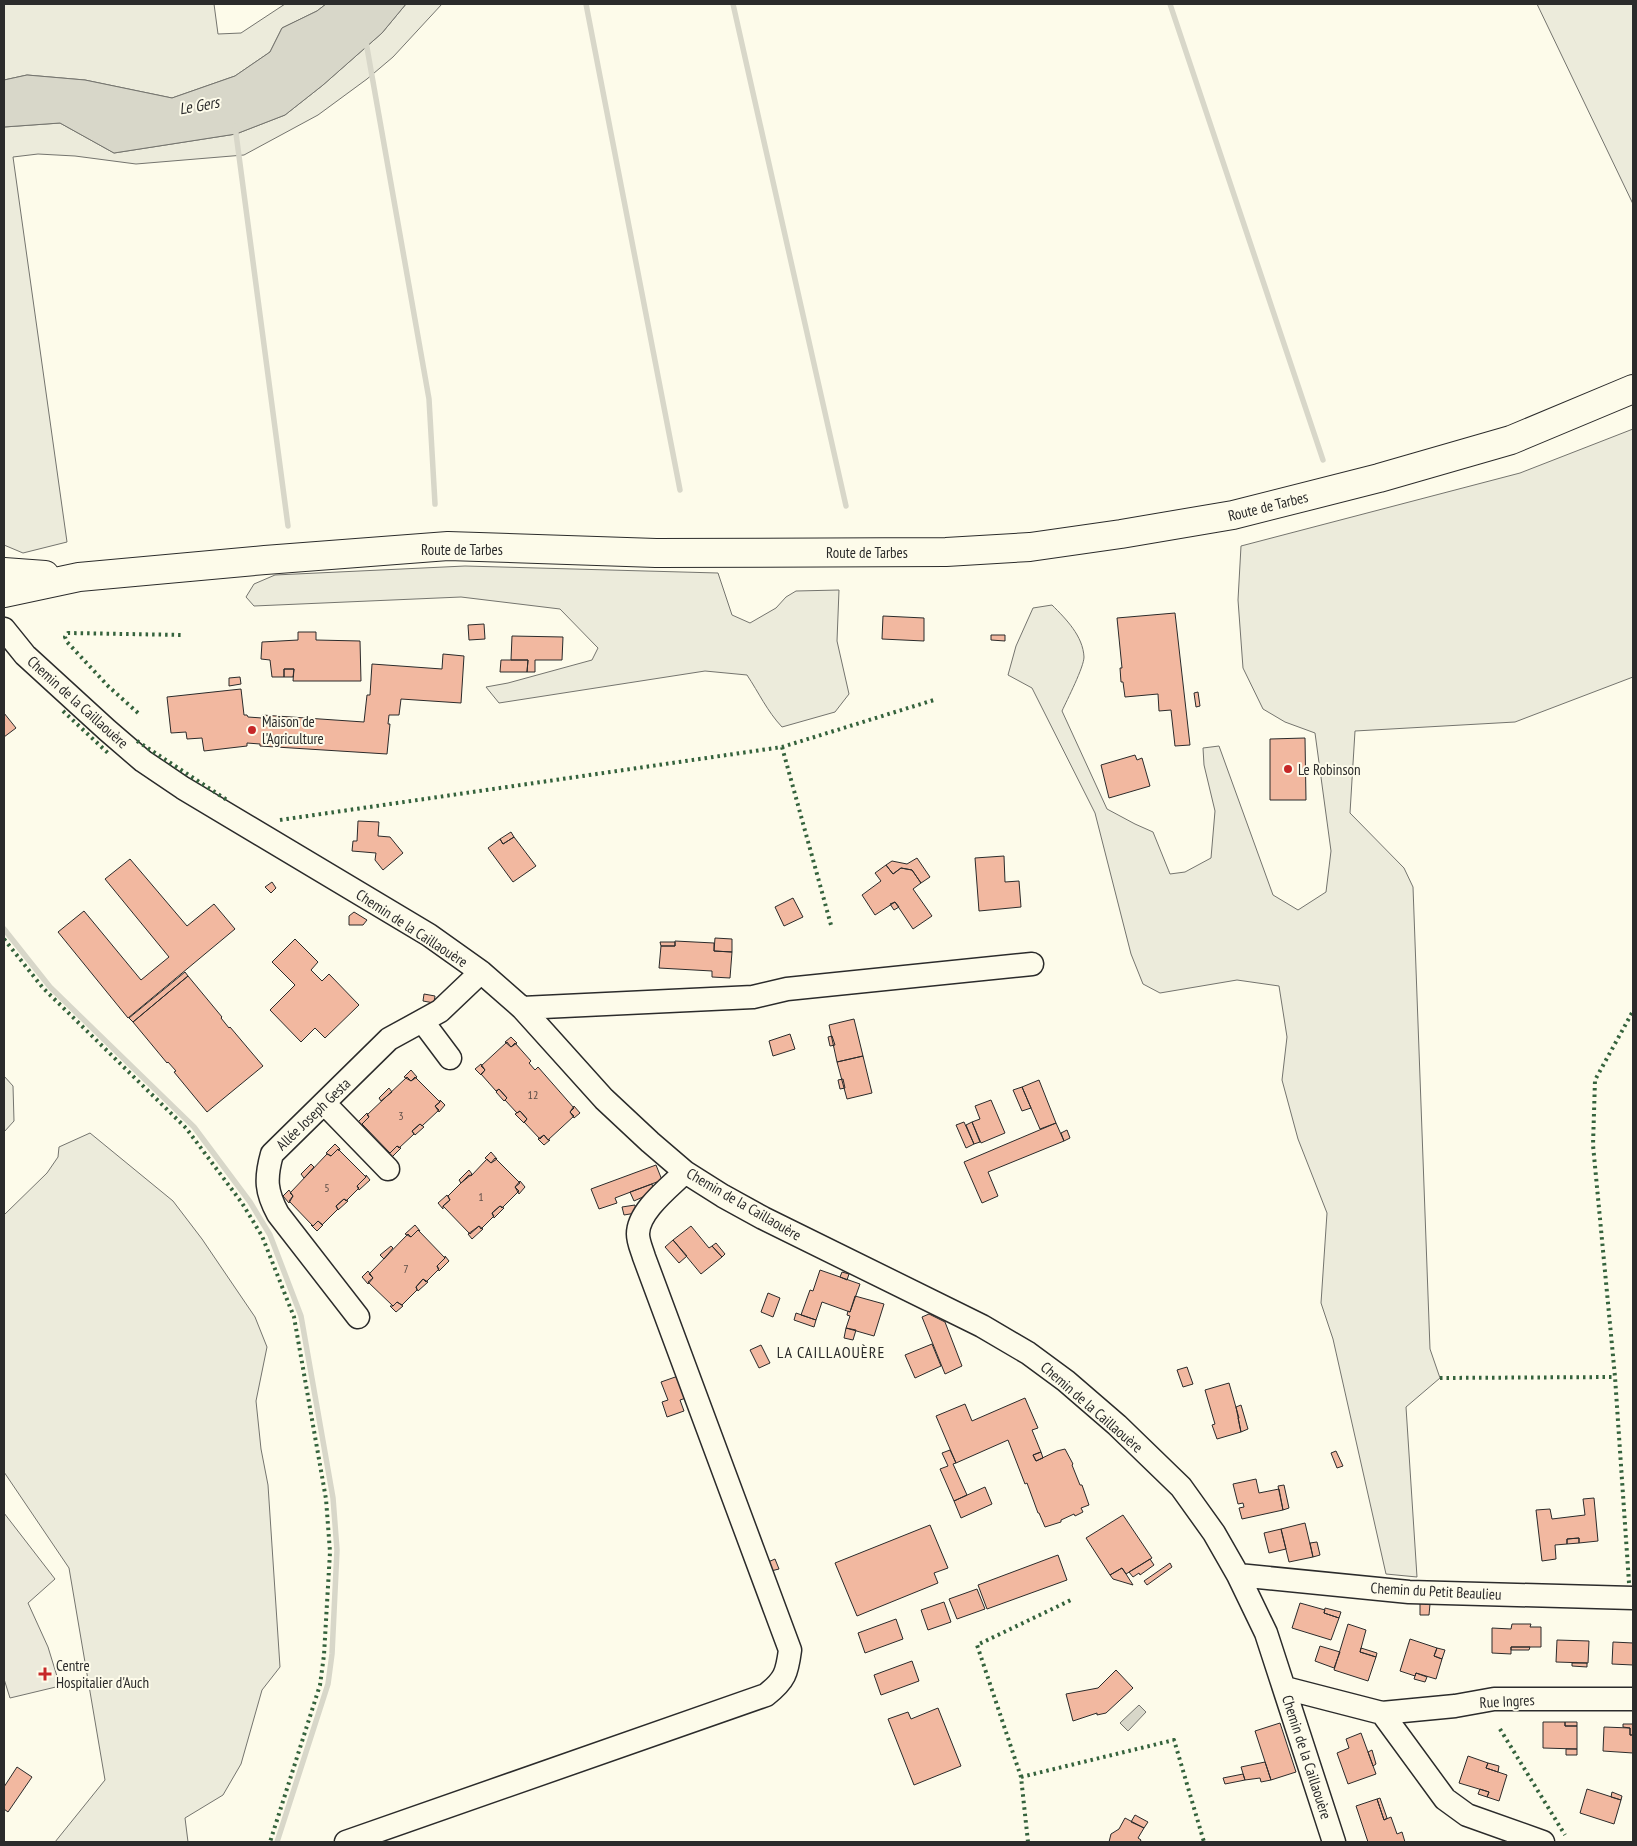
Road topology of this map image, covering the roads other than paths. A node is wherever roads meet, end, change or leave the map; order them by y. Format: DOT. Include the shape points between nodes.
graph roads {
  1 [pos="1633,389"];
  2 [pos="4,572"];
  3 [pos="79,577"];
  4 [pos="4,593"];
  5 [pos="4,629"];
  6 [pos="1032,964"];
  7 [pos="481,972"];
  8 [pos="522,1008"];
  9 [pos="423,1022"];
  10 [pos="450,1058"];
  11 [pos="324,1103"];
  12 [pos="388,1168"];
  13 [pos="686,1172"];
  14 [pos="358,1317"];
  15 [pos="1238,1575"];
  16 [pos="1633,1598"];
  17 [pos="1285,1688"];
  18 [pos="1633,1700"];
  19 [pos="1382,1713"];
  20 [pos="346,1842"];
  21 [pos="1334,1842"];
  22 [pos="1543,1842"];
  1 -- 3 [label="main road, Route de Tarbes" via="1511,440 1379,478 1233,515 1030,547 946,552 656,553 448,546"];
  2 -- 3 [label="main road, Route de Tarbes"];
  3 -- 4 [label="main road, Route de Tarbes"];
  5 -- 7 [label="street, Chemin de la Caillaouère" via="26,655 143,761 429,935"];
  6 -- 8 [label="street" via="787,989 753,997"];
  7 -- 8 [label="street, Chemin de la Caillaouère"];
  7 -- 9 [label="street, Allée Joseph Gesta" via="440,1011"];
  8 -- 13 [label="street, Chemin de la Caillaouère" via="604,1099"];
  9 -- 10 [label="street"];
  9 -- 11 [label="street, Allée Joseph Gesta" via="389,1039"];
  11 -- 12 [label="street"];
  11 -- 14 [label="street, Allée Joseph Gesta" via="272,1154 267,1184 278,1214"];
  13 -- 15 [label="street, Chemin de la Caillaouère" via="763,1218 982,1326 1028,1353 1117,1425 1181,1487 1214,1533"];
  13 -- 20 [label="street" via="645,1213 638,1227 638,1237 790,1650 787,1670 778,1685 766,1695"];
  15 -- 16 [label="street, Chemin du Petit Beaulieu" via="1409,1592"];
  15 -- 17 [label="street, Chemin de la Caillaouère" via="1266,1633"];
  17 -- 19 [label="street, Rue Ingres"];
  17 -- 21 [label="street, Chemin de la Caillaouère"];
  18 -- 19 [label="street, Rue Ingres" via="1494,1700"];
  19 -- 22 [label="street" via="1445,1799 1467,1815"];
}
